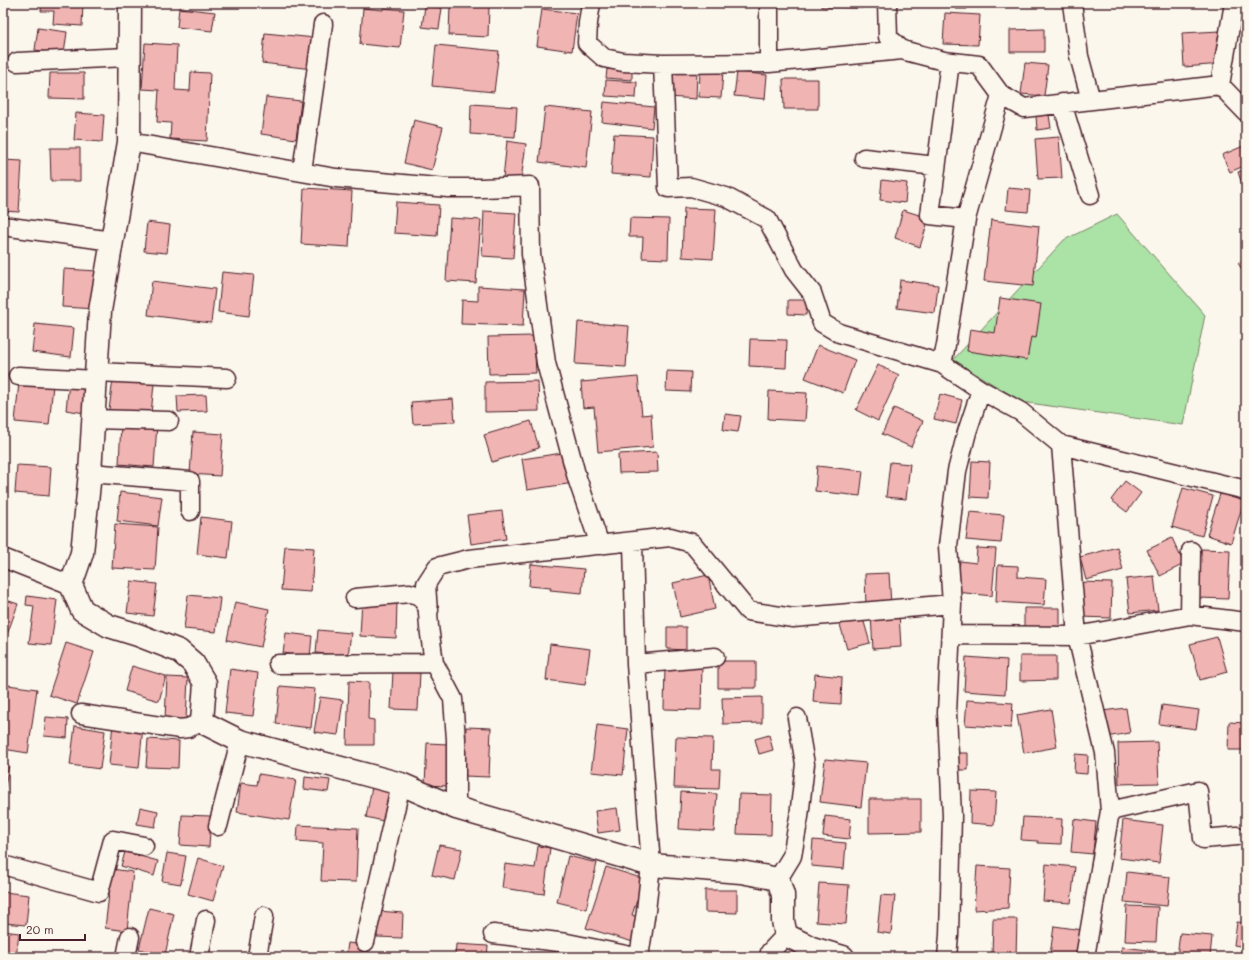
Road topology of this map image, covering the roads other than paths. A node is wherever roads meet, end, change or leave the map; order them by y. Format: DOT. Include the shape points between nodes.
graph roads {
  1 [pos="130,3"];
  2 [pos="591,3"];
  3 [pos="769,3"];
  4 [pos="887,3"];
  5 [pos="1072,3"];
  6 [pos="1234,3"];
  7 [pos="323,24"];
  8 [pos="902,50"];
  9 [pos="128,58"];
  10 [pos="17,62"];
  11 [pos="950,62"];
  12 [pos="769,63"];
  13 [pos="663,64"];
  14 [pos="1220,85"];
  15 [pos="1001,95"];
  16 [pos="1091,100"];
  17 [pos="1062,103"];
  18 [pos="1246,112"];
  19 [pos="129,142"];
  20 [pos="864,158"];
  21 [pos="936,166"];
  22 [pos="302,172"];
  23 [pos="1090,195"];
  24 [pos="966,219"];
  25 [pos="3,226"];
  26 [pos="112,241"];
  27 [pos="942,364"];
  28 [pos="18,376"];
  29 [pos="96,376"];
  30 [pos="227,378"];
  31 [pos="981,390"];
  32 [pos="92,419"];
  33 [pos="169,421"];
  34 [pos="1061,444"];
  35 [pos="90,473"];
  36 [pos="1246,490"];
  37 [pos="190,511"];
  38 [pos="633,542"];
  39 [pos="600,545"];
  40 [pos="1191,551"];
  41 [pos="3,558"];
  42 [pos="71,585"];
  43 [pos="355,598"];
  44 [pos="952,604"];
  45 [pos="429,610"];
  46 [pos="1190,615"];
  47 [pos="1246,622"];
  48 [pos="951,635"];
  49 [pos="1078,636"];
  50 [pos="715,658"];
  51 [pos="434,663"];
  52 [pos="278,664"];
  53 [pos="636,664"];
  54 [pos="80,714"];
  55 [pos="797,718"];
  56 [pos="202,722"];
  57 [pos="240,741"];
  58 [pos="401,784"];
  59 [pos="456,808"];
  60 [pos="1110,811"];
  61 [pos="218,826"];
  62 [pos="1237,836"];
  63 [pos="144,846"];
  64 [pos="651,864"];
  65 [pos="3,865"];
  66 [pos="778,879"];
  67 [pos="264,916"];
  68 [pos="206,920"];
  69 [pos="493,934"];
  70 [pos="786,935"];
  71 [pos="130,937"];
  72 [pos="365,942"];
  73 [pos="126,957"];
  74 [pos="198,957"];
  75 [pos="257,957"];
  76 [pos="636,957"];
  77 [pos="639,957"];
  78 [pos="769,957"];
  79 [pos="843,957"];
  80 [pos="947,957"];
  81 [pos="1085,957"];
  1 -- 9 [label="street"];
  2 -- 13 [label="street" via="587,43 604,58"];
  3 -- 12 [label="street"];
  4 -- 8 [label="street" via="888,37"];
  5 -- 16 [label="street" via="1079,56"];
  6 -- 14 [label="street"];
  7 -- 22 [label="street"];
  8 -- 11 [label="street"];
  8 -- 12 [label="street"];
  9 -- 10 [label="street"];
  9 -- 19 [label="street"];
  11 -- 15 [label="street" via="980,65"];
  11 -- 21 [label="street"];
  12 -- 13 [label="street"];
  13 -- 27 [label="street" via="668,188 691,187 726,197 767,219 794,270 812,293 822,323 839,333"];
  14 -- 16 [label="street"];
  14 -- 18 [label="street"];
  15 -- 17 [label="street" via="1024,108"];
  15 -- 24 [label="street"];
  16 -- 17 [label="street"];
  17 -- 23 [label="street"];
  19 -- 22 [label="street"];
  19 -- 26 [label="street"];
  20 -- 21 [label="street"];
  21 -- 24 [label="street" via="930,215"];
  22 -- 39 [label="street" via="336,178 448,188 530,186 531,254 546,363 577,478"];
  24 -- 27 [label="street"];
  25 -- 26 [label="street"];
  26 -- 29 [label="street" via="100,311"];
  27 -- 31 [label="street"];
  28 -- 29 [label="street"];
  29 -- 30 [label="street"];
  29 -- 32 [label="street"];
  31 -- 34 [label="street" via="1021,412"];
  31 -- 44 [label="street" via="957,471 948,546"];
  32 -- 33 [label="street"];
  32 -- 35 [label="street"];
  34 -- 36 [label="street"];
  34 -- 49 [label="street"];
  35 -- 37 [label="street" via="190,481"];
  35 -- 42 [label="street" via="82,553"];
  38 -- 39 [label="street"];
  38 -- 44 [label="street" via="670,537 692,543 748,611 793,618"];
  38 -- 53 [label="street"];
  39 -- 45 [label="street" via="469,559 437,567 426,584"];
  40 -- 46 [label="street"];
  41 -- 42 [label="street"];
  42 -- 56 [label="street" via="82,610 109,626 179,651 193,663 205,682"];
  43 -- 45 [label="street" via="410,593 420,596"];
  44 -- 48 [label="street"];
  45 -- 51 [label="street"];
  46 -- 47 [label="street"];
  46 -- 49 [label="street"];
  48 -- 49 [label="street"];
  48 -- 80 [label="street" via="947,713 952,816"];
  49 -- 60 [label="street" via="1105,753"];
  50 -- 53 [label="street"];
  51 -- 52 [label="street"];
  51 -- 59 [label="street" via="453,699"];
  53 -- 64 [label="street"];
  54 -- 56 [label="street" via="180,729"];
  55 -- 66 [label="street" via="805,764 800,810 792,856"];
  56 -- 57 [label="street"];
  57 -- 58 [label="street"];
  57 -- 61 [label="street"];
  58 -- 59 [label="street"];
  58 -- 72 [label="street"];
  59 -- 64 [label="street"];
  60 -- 62 [label="street" via="1198,791 1203,839"];
  60 -- 81 [label="street"];
  63 -- 65 [label="street" via="113,840 99,892"];
  64 -- 66 [label="street" via="741,872"];
  64 -- 77 [label="street"];
  66 -- 70 [label="street" via="783,895"];
  67 -- 75 [label="street"];
  68 -- 74 [label="street"];
  69 -- 76 [label="street" via="567,943"];
  70 -- 78 [label="street" via="770,952"];
  70 -- 79 [label="street" via="812,948"];
  71 -- 73 [label="street"];
}
